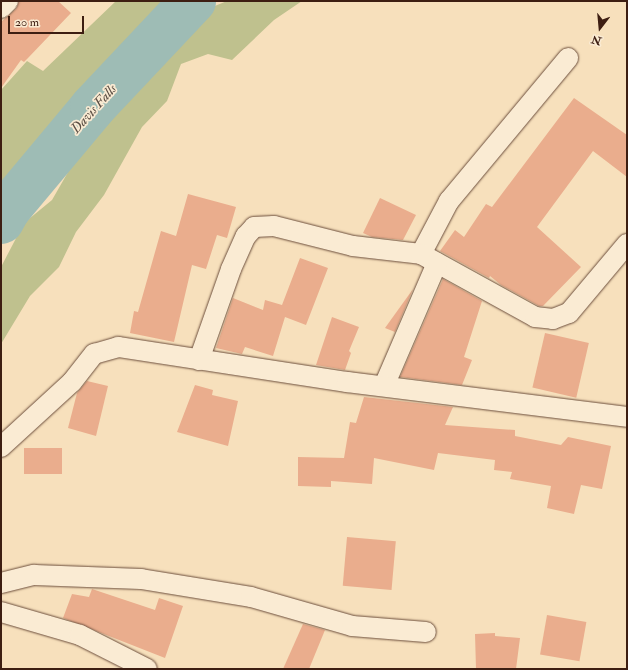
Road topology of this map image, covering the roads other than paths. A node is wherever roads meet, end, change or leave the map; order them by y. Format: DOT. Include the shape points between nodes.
graph roads {
  1 [pos="8,1"];
  2 [pos="1,8"];
  3 [pos="568,58"];
  4 [pos="627,244"];
  5 [pos="429,258"];
  6 [pos="199,360"];
  7 [pos="384,386"];
  8 [pos="627,417"];
  9 [pos="1,447"];
  10 [pos="1,584"];
  11 [pos="1,612"];
  12 [pos="426,632"];
  13 [pos="147,669"];
  1 -- 2 [label="street"];
  3 -- 5 [label="street" via="449,200"];
  4 -- 5 [label="street" via="569,313 553,319 535,317"];
  5 -- 6 [label="street" via="353,246 274,226 254,227 246,236 231,269"];
  5 -- 7 [label="street"];
  6 -- 7 [label="street"];
  6 -- 9 [label="street" via="118,347 94,354 72,382"];
  7 -- 8 [label="street"];
  10 -- 12 [label="street" via="34,575 141,578 251,597 352,626"];
  11 -- 13 [label="street" via="80,635"];
}
